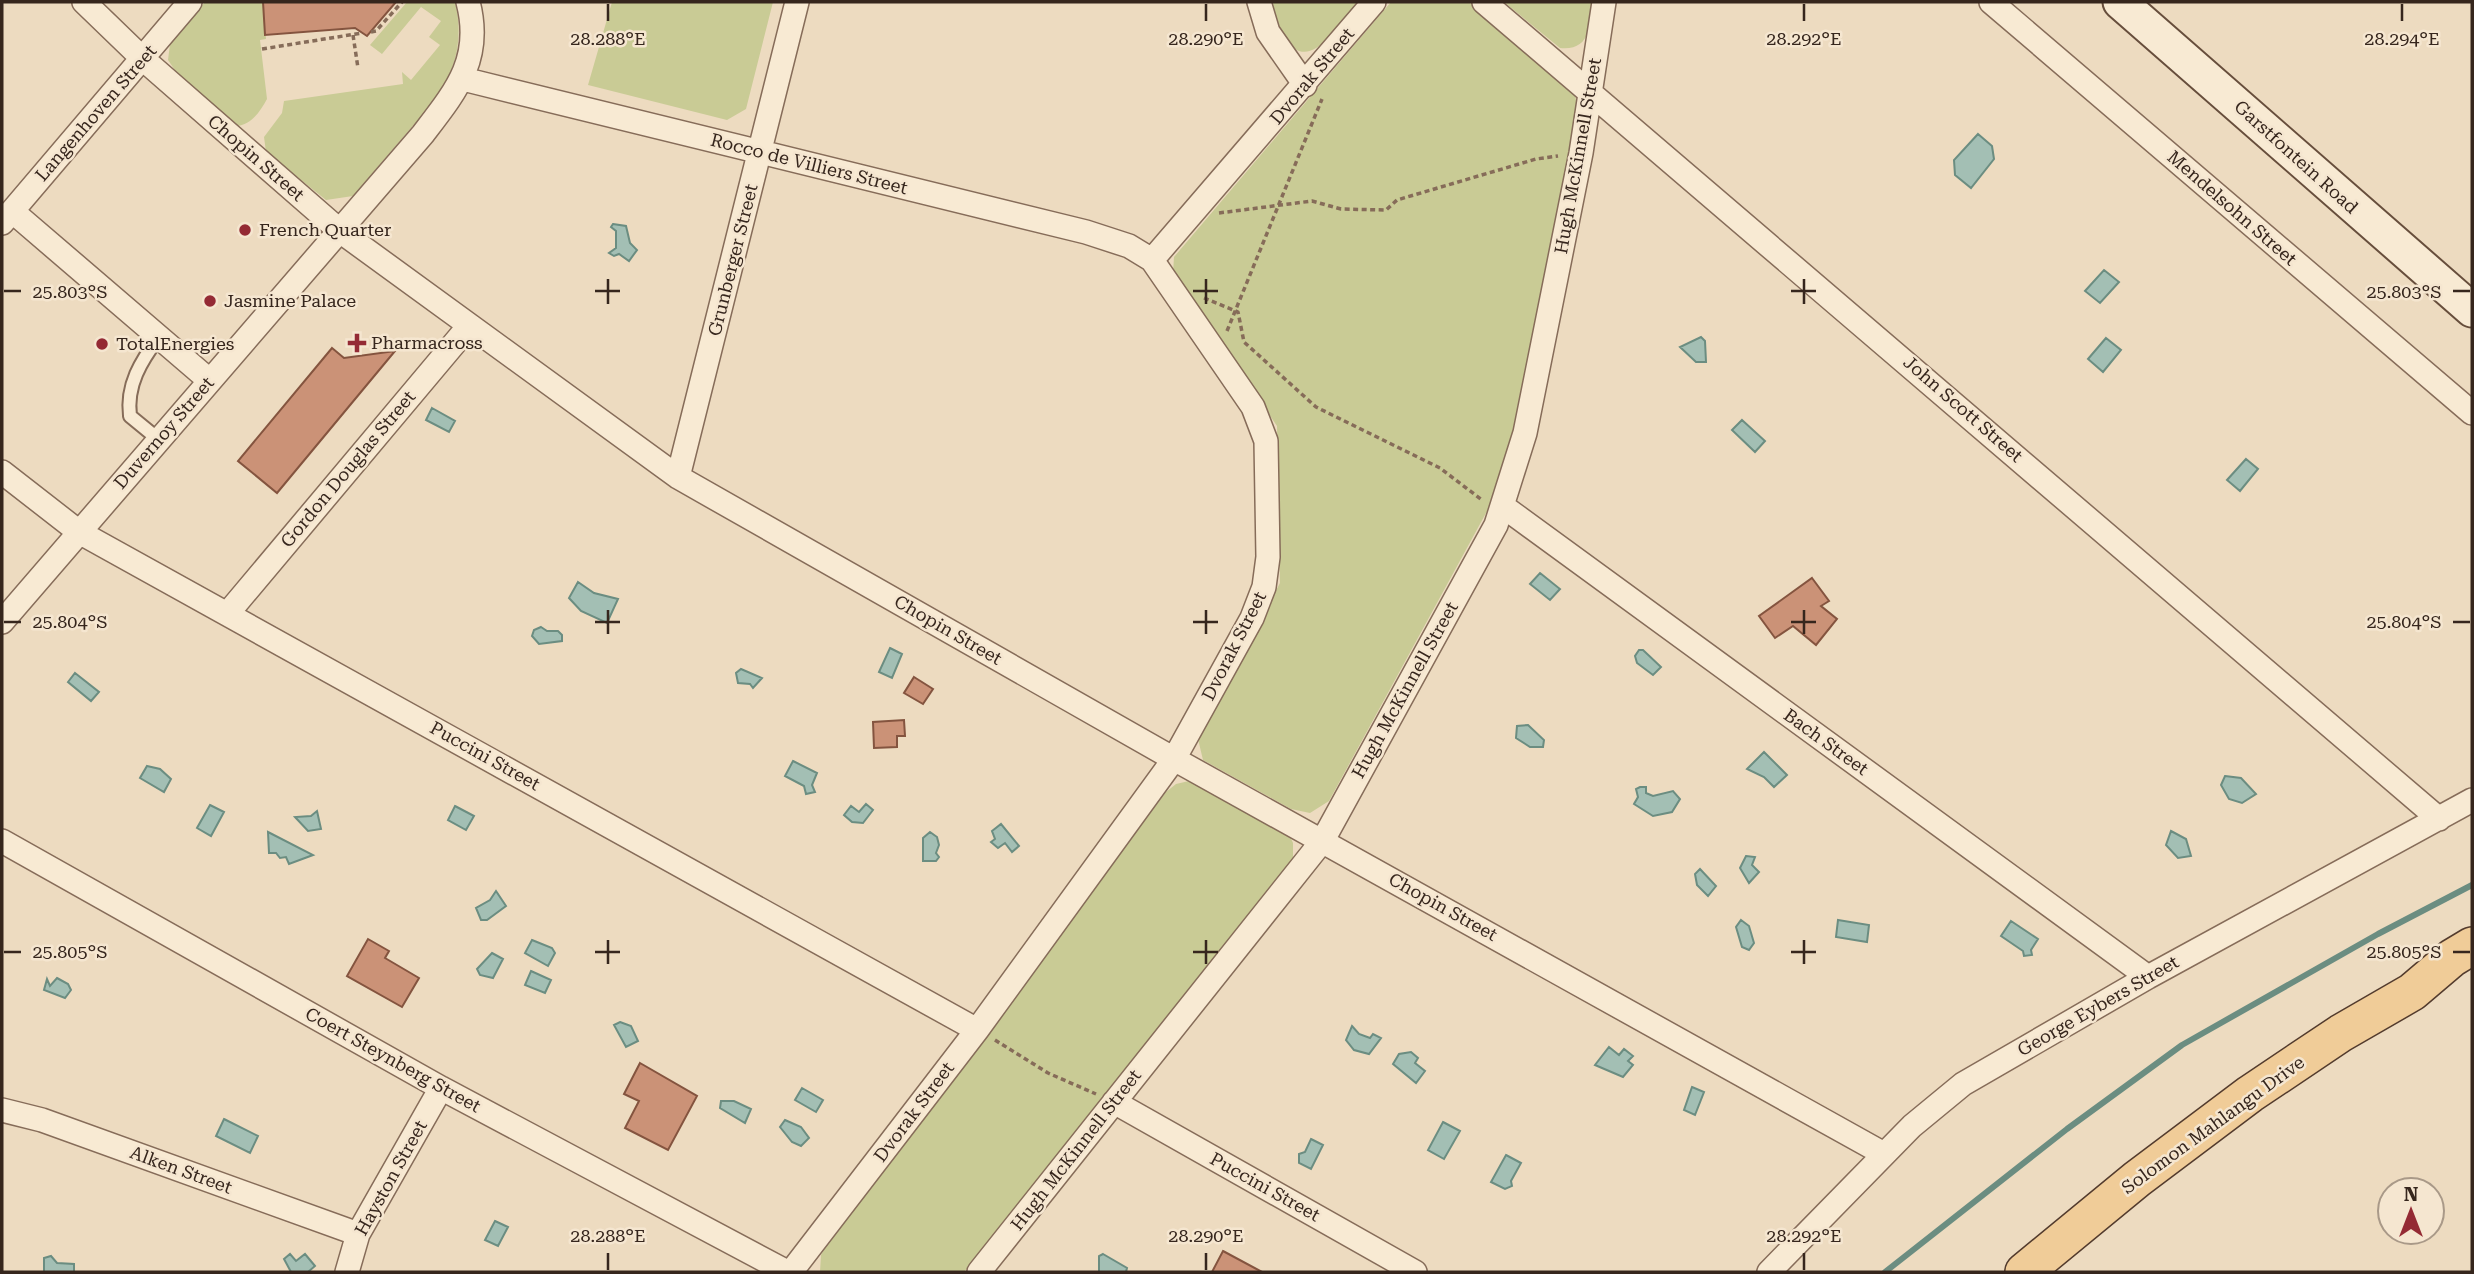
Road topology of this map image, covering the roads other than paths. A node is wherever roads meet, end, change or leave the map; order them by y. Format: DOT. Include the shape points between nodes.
graph roads {
  1 [pos="84,2"];
  2 [pos="190,2"];
  3 [pos="468,2"];
  4 [pos="797,2"];
  5 [pos="1259,2"];
  6 [pos="1374,2"];
  7 [pos="1484,2"];
  8 [pos="1604,2"];
  9 [pos="1991,2"];
  10 [pos="2131,5"];
  11 [pos="144,58"];
  12 [pos="463,79"];
  13 [pos="1305,85"];
  14 [pos="1591,90"];
  15 [pos="760,152"];
  16 [pos="7,217"];
  17 [pos="340,231"];
  18 [pos="1152,260"];
  19 [pos="2472,310"];
  20 [pos="469,326"];
  21 [pos="159,337"];
  22 [pos="209,380"];
  23 [pos="2472,413"];
  24 [pos="158,439"];
  25 [pos="2,472"];
  26 [pos="678,477"];
  27 [pos="1504,508"];
  28 [pos="79,532"];
  29 [pos="228,613"];
  30 [pos="2,622"];
  31 [pos="1174,758"];
  32 [pos="2472,800"];
  33 [pos="2439,819"];
  34 [pos="1323,840"];
  35 [pos="2,841"];
  36 [pos="2472,946"];
  37 [pos="2148,976"];
  38 [pos="2472,976"];
  39 [pos="2412,992"];
  40 [pos="976,1030"];
  41 [pos="441,1088"];
  42 [pos="1114,1102"];
  43 [pos="2,1110"];
  44 [pos="1884,1154"];
  45 [pos="358,1234"];
  46 [pos="347,1272"];
  47 [pos="789,1272"];
  48 [pos="979,1272"];
  49 [pos="1416,1272"];
  50 [pos="1769,1272"];
  51 [pos="2024,1272"];
  1 -- 11 [label="street, Chopin Street"];
  2 -- 11 [label="street, Langenhoven Street"];
  3 -- 12 [label="street, Duvernoy Street" via="472,33"];
  4 -- 15 [label="street, Grunberger Street"];
  5 -- 13 [label="street" via="1268,32"];
  6 -- 13 [label="street, Dvorak Street"];
  7 -- 14 [label="street, John Scott Street"];
  8 -- 14 [label="street, Hugh McKinnell Street"];
  9 -- 23 [label="street, Mendelsohn Street"];
  10 -- 19 [label="main road, Garstfontein Road"];
  11 -- 16 [label="street, Langenhoven Street"];
  11 -- 17 [label="street, Chopin Street"];
  12 -- 15 [label="street, Rocco de Villiers Street"];
  12 -- 17 [label="street, Duvernoy Street" via="423,134"];
  13 -- 18 [label="street, Dvorak Street"];
  14 -- 27 [label="street, Hugh McKinnell Street" via="1525,433"];
  14 -- 33 [label="street, John Scott Street"];
  15 -- 18 [label="street, Rocco de Villiers Street" via="1111,239"];
  15 -- 26 [label="street, Grunberger Street"];
  16 -- 21 [label="street"];
  17 -- 20 [label="street, Chopin Street"];
  17 -- 22 [label="street, Duvernoy Street"];
  18 -- 31 [label="street, Dvorak Street" via="1259,418 1266,441 1268,570 1252,618"];
  20 -- 26 [label="street, Chopin Street"];
  20 -- 29 [label="street, Gordon Douglas Street"];
  21 -- 22 [label="street"];
  21 -- 24 [label="lane" via="138,368 129,406 130,416"];
  22 -- 24 [label="street, Duvernoy Street"];
  24 -- 28 [label="street, Duvernoy Street"];
  25 -- 28 [label="street, Puccini Street"];
  26 -- 31 [label="street, Chopin Street"];
  27 -- 34 [label="street, Hugh McKinnell Street"];
  27 -- 37 [label="street, Bach Street"];
  28 -- 29 [label="street, Puccini Street"];
  28 -- 30 [label="street, Duvernoy Street"];
  29 -- 40 [label="street, Puccini Street"];
  31 -- 34 [label="street, Chopin Street"];
  31 -- 40 [label="street, Dvorak Street"];
  32 -- 33 [label="street, George Eybers Street"];
  33 -- 37 [label="street, George Eybers Street"];
  34 -- 42 [label="street, Hugh McKinnell Street"];
  34 -- 44 [label="street, Chopin Street"];
  35 -- 41 [label="street, Coert Steynberg Street"];
  36 -- 39 [label="main road, Solomon Mahlangu Drive"];
  37 -- 44 [label="street, George Eybers Street" via="1962,1084"];
  38 -- 39 [label="main road, Solomon Mahlangu Drive"];
  39 -- 51 [label="main road, Solomon Mahlangu Drive" via="2250,1094"];
  40 -- 47 [label="street, Dvorak Street"];
  41 -- 45 [label="street, Hayston Street"];
  41 -- 47 [label="street, Coert Steynberg Street"];
  42 -- 48 [label="street, Hugh McKinnell Street"];
  42 -- 49 [label="street, Puccini Street"];
  43 -- 45 [label="street, Alken Street" via="42,1120"];
  44 -- 50 [label="street, George Eybers Street"];
  45 -- 46 [label="street, Hayston Street"];
}
